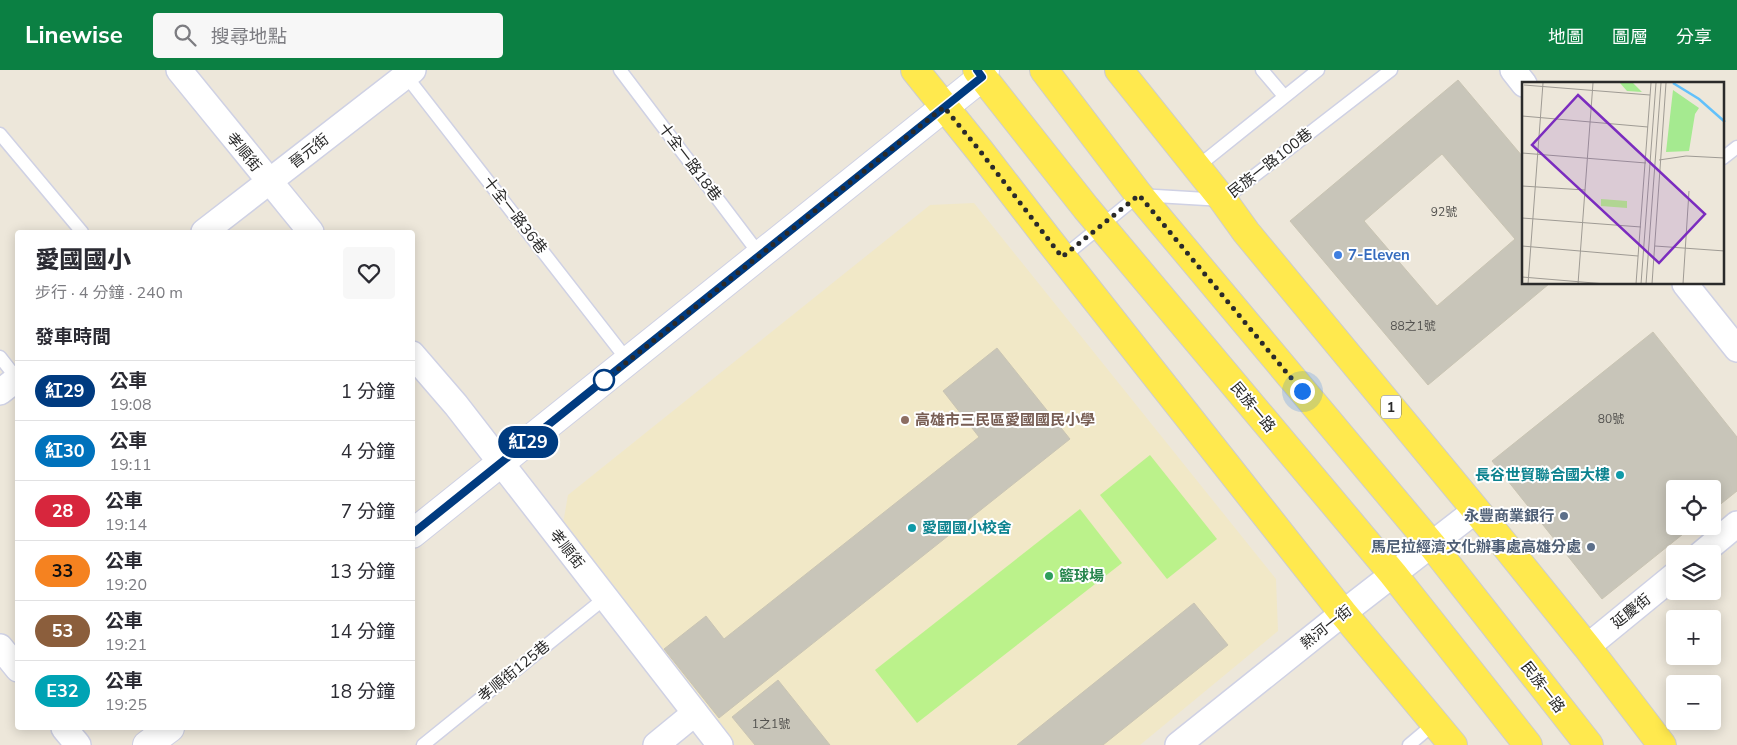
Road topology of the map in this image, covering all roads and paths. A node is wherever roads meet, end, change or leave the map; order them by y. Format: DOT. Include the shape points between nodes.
graph roads {
  1 [pos="179,70"];
  2 [pos="620,70"];
  3 [pos="914,70"];
  4 [pos="1044,70"];
  5 [pos="1119,70"];
  6 [pos="1262,70"];
  7 [pos="1318,70"];
  8 [pos="1391,70"];
  9 [pos="1513,70"];
  10 [pos="407,72"];
  11 [pos="981,72"];
  12 [pos="1522,82"];
  13 [pos="1284,96"];
  14 [pos="944,107"];
  15 [pos="0,134"];
  16 [pos="1737,147"];
  17 [pos="1724,157"];
  18 [pos="1196,167"];
  19 [pos="269,182"];
  20 [pos="1139,195"];
  21 [pos="1223,200"];
  22 [pos="1101,226"];
  23 [pos="80,230"];
  24 [pos="207,230"];
  25 [pos="309,230"];
  26 [pos="760,255"];
  27 [pos="1062,257"];
  28 [pos="1687,285"];
  29 [pos="1737,349"];
  30 [pos="0,357"];
  31 [pos="415,357"];
  32 [pos="628,361"];
  33 [pos="13,382"];
  34 [pos="501,463"];
  35 [pos="1476,510"];
  36 [pos="1737,524"];
  37 [pos="415,532"];
  38 [pos="1431,544"];
  39 [pos="1712,545"];
  40 [pos="1393,574"];
  41 [pos="1666,582"];
  42 [pos="605,598"];
  43 [pos="1344,613"];
  44 [pos="0,647"];
  45 [pos="1587,647"];
  46 [pos="15,665"];
  47 [pos="695,713"];
  48 [pos="1435,723"];
  49 [pos="66,730"];
  50 [pos="167,730"];
  51 [pos="78,745"];
  52 [pos="148,745"];
  53 [pos="424,745"];
  54 [pos="656,745"];
  55 [pos="720,745"];
  56 [pos="1178,745"];
  57 [pos="1409,745"];
  58 [pos="1453,745"];
  59 [pos="1528,745"];
  60 [pos="1589,745"];
  61 [pos="1662,745"];
  1 -- 19 [label="street, 孝順街"];
  2 -- 26 [label="lane, 十全一路18巷"];
  3 -- 14 [label="main road"];
  4 -- 20 [label="main road, 民族一路"];
  5 -- 18 [label="main road, 1"];
  6 -- 13 [label="lane"];
  7 -- 13 [label="lane"];
  8 -- 21 [label="lane, 民族一路100巷"];
  9 -- 12 [label="street"];
  10 -- 19 [label="street, 晉元街"];
  10 -- 32 [label="lane, 十全一路36巷"];
  11 -- 14 [label="street"];
  11 -- 22 [label="main road, 民族一路"];
  13 -- 18 [label="lane"];
  14 -- 26 [label="street"];
  14 -- 27 [label="main road"];
  15 -- 23 [label="lane"];
  16 -- 17 [label="lane"];
  18 -- 21 [label="main road, 1"];
  19 -- 24 [label="street, 晉元街"];
  19 -- 25 [label="street, 孝順街"];
  20 -- 21 [label="lane, 民族一路100巷"];
  20 -- 22 [label="lane"];
  20 -- 38 [label="main road, 民族一路"];
  21 -- 35 [label="main road, 1"];
  22 -- 27 [label="lane"];
  22 -- 40 [label="main road, 民族一路"];
  26 -- 32 [label="street"];
  27 -- 43 [label="main road"];
  28 -- 29 [label="street"];
  30 -- 33 [label="lane"];
  31 -- 34 [label="street, 孝順街"];
  32 -- 34 [label="street"];
  34 -- 37 [label="street"];
  34 -- 42 [label="street, 孝順街"];
  35 -- 38 [label="street, 熱河一街"];
  35 -- 45 [label="main road, 1"];
  36 -- 39 [label="street"];
  38 -- 40 [label="street, 熱河一街"];
  38 -- 60 [label="main road, 民族一路"];
  40 -- 43 [label="street, 熱河一街"];
  40 -- 59 [label="main road, 民族一路"];
  41 -- 45 [label="street, 延慶街"];
  42 -- 47 [label="street, 孝順街"];
  42 -- 53 [label="lane, 孝順街125巷"];
  43 -- 48 [label="main road"];
  43 -- 56 [label="street, 熱河一街"];
  44 -- 46 [label="street"];
  45 -- 61 [label="main road, 1"];
  47 -- 54 [label="street"];
  47 -- 55 [label="street, 孝順街"];
  48 -- 57 [label="lane"];
  48 -- 58 [label="main road"];
  49 -- 51 [label="street"];
  50 -- 52 [label="street"];
}
